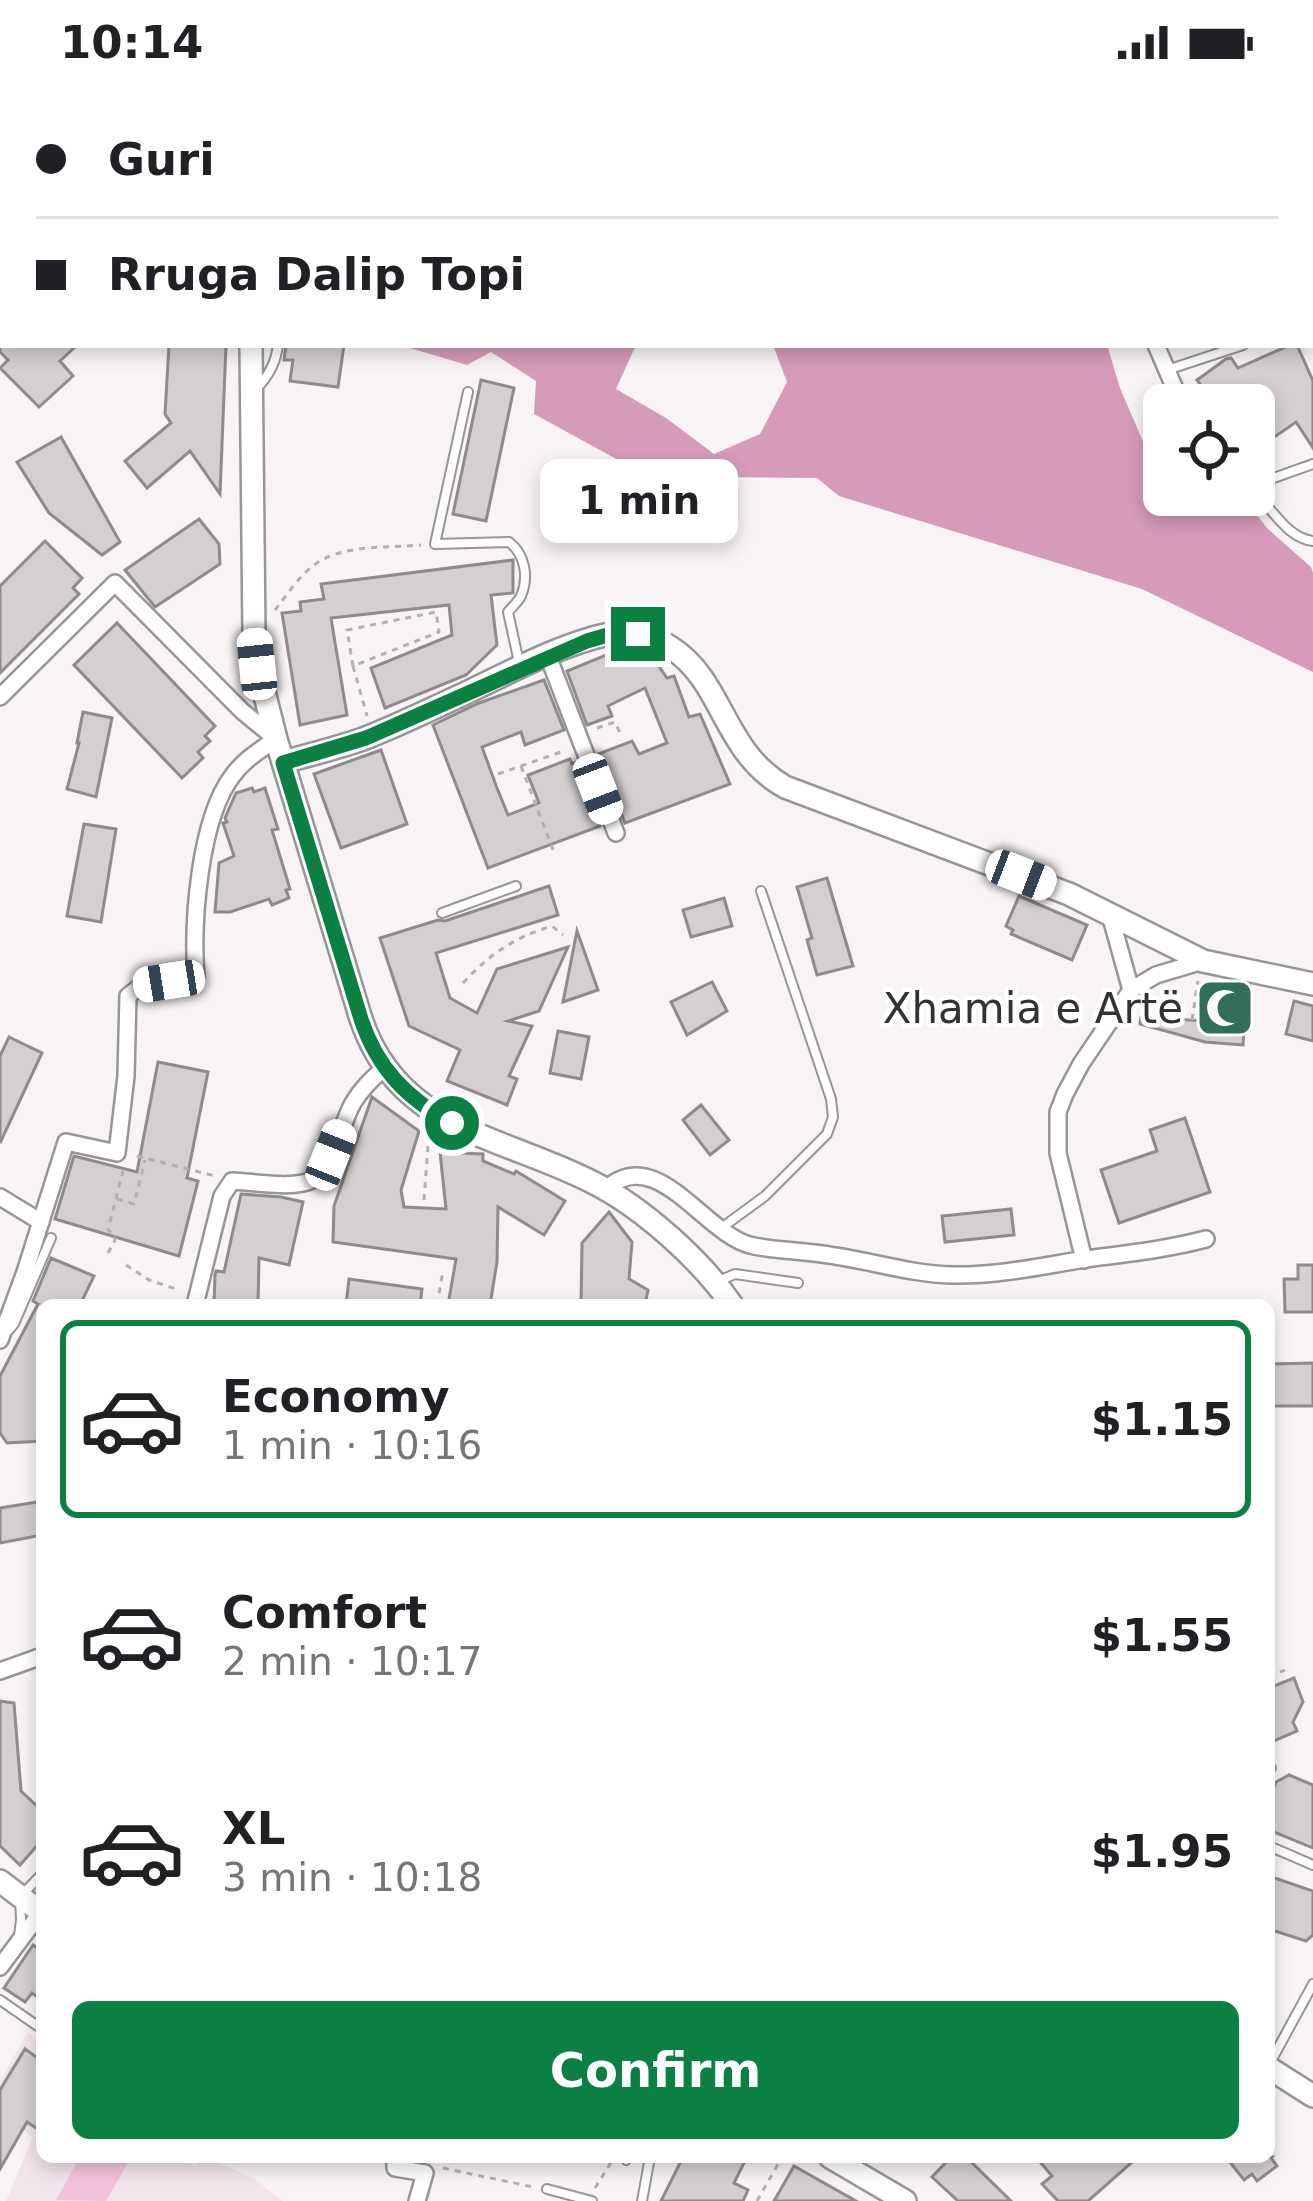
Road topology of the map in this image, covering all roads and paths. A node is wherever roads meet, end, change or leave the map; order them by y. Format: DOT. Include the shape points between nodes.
graph roads {
  1 [pos="250,348"];
  2 [pos="278,348"];
  3 [pos="1157,348"];
  4 [pos="1234,348"];
  5 [pos="1166,370"];
  6 [pos="1172,384"];
  7 [pos="468,392"];
  8 [pos="251,394"];
  9 [pos="1313,464"];
  10 [pos="1275,479"];
  11 [pos="1275,513"];
  12 [pos="1313,542"];
  13 [pos="435,544"];
  14 [pos="270,616"];
  15 [pos="548,656"];
  16 [pos="353,666"];
  17 [pos="520,668"];
  18 [pos="0,697"];
  19 [pos="372,735"];
  20 [pos="578,735"];
  21 [pos="621,735"];
  22 [pos="276,739"];
  23 [pos="567,750"];
  24 [pos="283,763"];
  25 [pos="521,766"];
  26 [pos="498,774"];
  27 [pos="616,833"];
  28 [pos="555,855"];
  29 [pos="516,886"];
  30 [pos="760,891"];
  31 [pos="1108,911"];
  32 [pos="442,913"];
  33 [pos="562,935"];
  34 [pos="1203,961"];
  35 [pos="464,983"];
  36 [pos="1313,984"];
  37 [pos="1132,990"];
  38 [pos="1192,1020"];
  39 [pos="384,1068"];
  40 [pos="429,1137"];
  41 [pos="118,1153"];
  42 [pos="207,1174"];
  43 [pos="606,1189"];
  44 [pos="0,1197"];
  45 [pos="116,1199"];
  46 [pos="424,1200"];
  47 [pos="41,1222"];
  48 [pos="720,1229"];
  49 [pos="51,1238"];
  50 [pos="1205,1239"];
  51 [pos="108,1253"];
  52 [pos="1084,1260"];
  53 [pos="126,1265"];
  54 [pos="443,1271"];
  55 [pos="715,1282"];
  56 [pos="797,1283"];
  57 [pos="193,1299"];
  58 [pos="195,1299"];
  59 [pos="438,1299"];
  60 [pos="728,1299"];
  61 [pos="0,1340"];
  62 [pos="36,1658"];
  63 [pos="1285,1670"];
  64 [pos="0,1671"];
  65 [pos="1275,1674"];
  66 [pos="1275,1848"];
  67 [pos="1313,1864"];
  68 [pos="36,1880"];
  69 [pos="0,1881"];
  70 [pos="20,1897"];
  71 [pos="36,1908"];
  72 [pos="36,1919"];
  73 [pos="17,1943"];
  74 [pos="0,1967"];
  75 [pos="1313,1984"];
  76 [pos="0,2000"];
  77 [pos="36,2025"];
  78 [pos="1275,2055"];
  79 [pos="1275,2070"];
  80 [pos="1313,2096"];
  81 [pos="395,2163"];
  82 [pos="609,2163"];
  83 [pos="649,2163"];
  84 [pos="779,2163"];
  85 [pos="839,2163"];
  86 [pos="425,2174"];
  87 [pos="547,2189"];
  88 [pos="896,2199"];
  89 [pos="418,2201"];
  90 [pos="590,2201"];
  91 [pos="642,2201"];
  92 [pos="757,2201"];
  1 -- 8 [label="street"];
  2 -- 8 [label="lane"];
  3 -- 5 [label="street"];
  4 -- 5 [label="lane"];
  5 -- 6 [label="street"];
  7 -- 13 [label="lane"];
  8 -- 22 [label="street" via="254,634"];
  9 -- 10 [label="lane"];
  11 -- 12 [label="lane"];
  13 -- 14 [label="path" via="326,558"];
  13 -- 17 [label="lane" via="518,548 522,595 508,612"];
  15 -- 17 [label="street"];
  15 -- 20 [label="street"];
  15 -- 31 [label="street" via="611,634 653,638 694,668 745,753 775,782"];
  16 -- 16 [label="path" via="439,632 436,612 347,630"];
  16 -- 19 [label="path"];
  17 -- 19 [label="street"];
  18 -- 22 [label="street" via="116,583"];
  19 -- 24 [label="street"];
  20 -- 21 [label="path" via="615,722"];
  20 -- 27 [label="street"];
  22 -- 24 [label="street"];
  22 -- 41 [label="street" via="232,776 212,819 194,910 196,976 142,985 128,996"];
  23 -- 25 [label="path"];
  24 -- 39 [label="street" via="361,1019"];
  25 -- 26 [label="path"];
  25 -- 28 [label="path"];
  29 -- 32 [label="lane"];
  30 -- 48 [label="lane" via="833,1117 782,1180"];
  31 -- 34 [label="street"];
  31 -- 37 [label="street"];
  33 -- 35 [label="path" via="552,926 531,932 488,956"];
  34 -- 36 [label="street"];
  34 -- 37 [label="street"];
  34 -- 38 [label="path"];
  37 -- 52 [label="street" via="1058,1112 1058,1154"];
  39 -- 43 [label="street" via="433,1113"];
  39 -- 58 [label="street" via="350,1107 322,1175 298,1184 232,1180"];
  40 -- 46 [label="path"];
  41 -- 45 [label="path" via="125,1162"];
  41 -- 47 [label="street" via="66,1142"];
  42 -- 45 [label="path" via="142,1157 134,1204"];
  43 -- 48 [label="street" via="616,1179 665,1184"];
  43 -- 55 [label="street"];
  44 -- 47 [label="street"];
  45 -- 51 [label="path"];
  47 -- 61 [label="street"];
  48 -- 52 [label="street" via="748,1246 914,1273 998,1274"];
  49 -- 61 [label="lane"];
  50 -- 52 [label="street"];
  53 -- 57 [label="path"];
  54 -- 59 [label="path"];
  55 -- 56 [label="lane" via="735,1274"];
  55 -- 60 [label="street"];
  62 -- 64 [label="street"];
  63 -- 65 [label="path"];
  66 -- 67 [label="lane"];
  68 -- 70 [label="lane"];
  69 -- 70 [label="street"];
  70 -- 71 [label="street"];
  70 -- 73 [label="lane"];
  72 -- 73 [label="street"];
  73 -- 74 [label="street"];
  75 -- 78 [label="lane"];
  76 -- 77 [label="lane"];
  79 -- 80 [label="street"];
  81 -- 86 [label="street"];
  82 -- 90 [label="path"];
  83 -- 91 [label="lane"];
  84 -- 92 [label="path"];
  85 -- 88 [label="street"];
  86 -- 87 [label="path" via="426,2165"];
  86 -- 89 [label="street"];
  87 -- 90 [label="lane"];
}
